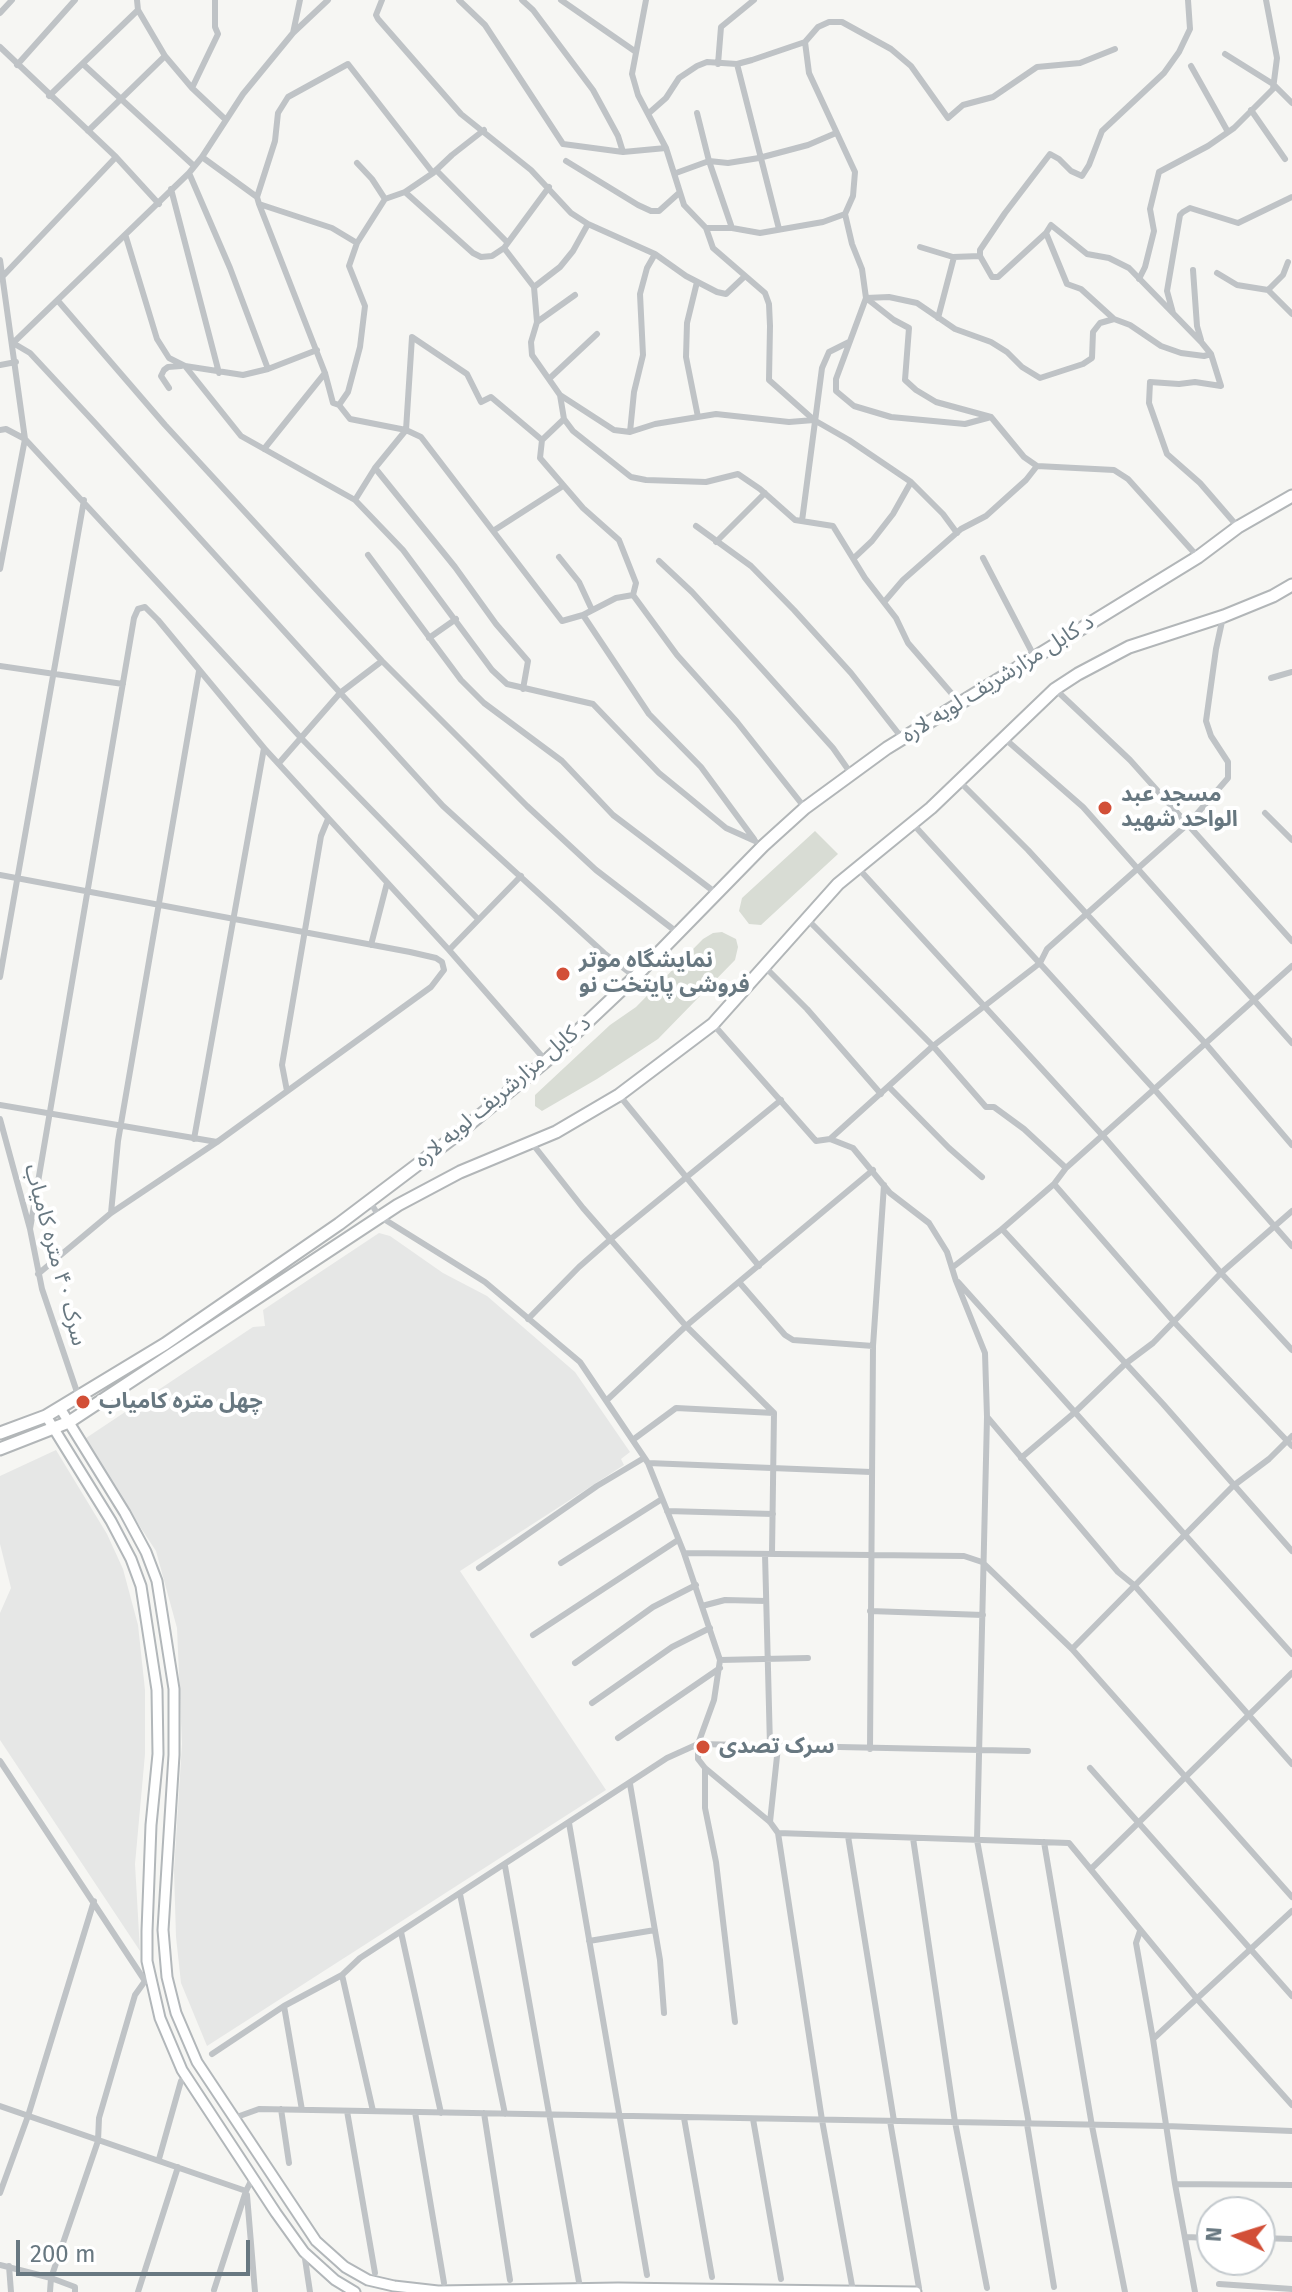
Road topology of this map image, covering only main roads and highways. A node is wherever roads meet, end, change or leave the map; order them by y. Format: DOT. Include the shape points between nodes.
graph roads {
  1 [pos="1292,496"];
  2 [pos="1292,585"];
  3 [pos="60,1408"];
  4 [pos="46,1416"];
  5 [pos="69,1422"];
  6 [pos="1,1430"];
  7 [pos="55,1430"];
  8 [pos="0,1449"];
  9 [pos="618,2290"];
  10 [pos="917,2290"];
  11 [pos="853,2291"];
  12 [pos="355,2292"];
  1 -- 3 [label="highway, د کابل مزارشریف لویه لاره" via="902,738 805,808 759,844 635,977 546,1061 454,1137 190,1327"];
  2 -- 5 [label="highway, د کابل مزارشریف لویه لاره" via="1224,616 1129,647 1055,689 960,782 857,867 713,1024 619,1095 556,1132 460,1172 379,1216"];
  3 -- 4 [label="highway, د کابل مزارشریف لویه لاره"];
  3 -- 5 [label="main road"];
  4 -- 6 [label="highway, د کابل مزارشریف لویه لاره"];
  4 -- 7 [label="main road"];
  5 -- 7 [label="highway, د کابل مزارشریف لویه لاره"];
  5 -- 9 [label="main road" via="125,1513 157,1581 174,1689 164,1959 173,2001 197,2062 316,2241 368,2280 438,2291"];
  7 -- 8 [label="highway, د کابل مزارشریف لویه لاره"];
  7 -- 12 [label="main road" via="131,1559 148,1625 158,1754 147,1961 160,2018 182,2070 304,2252"];
  9 -- 11 [label="main road"];
  10 -- 11 [label="main road"];
}
